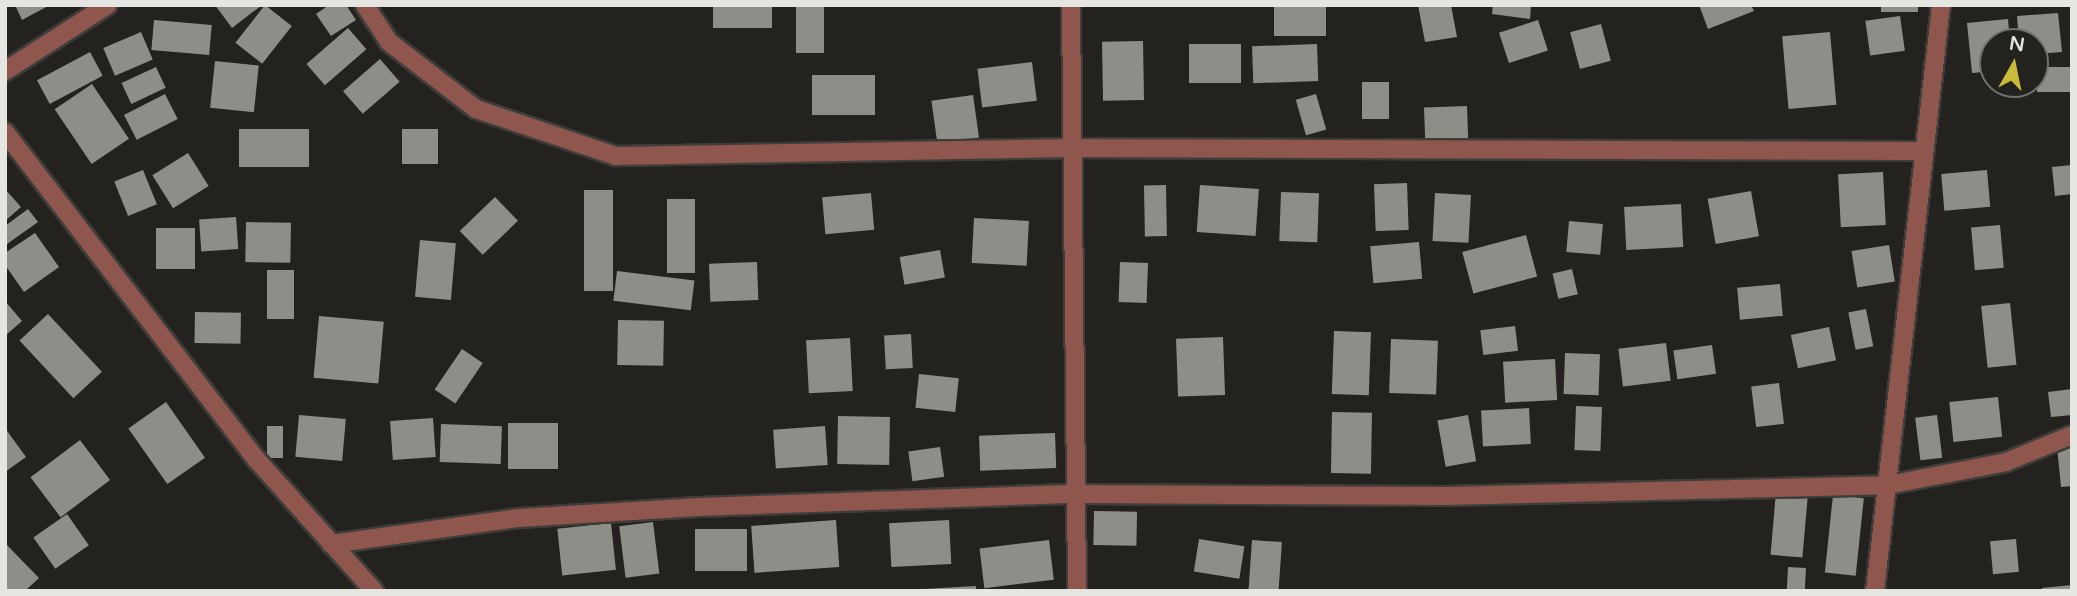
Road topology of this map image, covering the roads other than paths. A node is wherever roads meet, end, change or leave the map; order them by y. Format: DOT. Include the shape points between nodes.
graph roads {
  1 [pos="108,5"];
  2 [pos="365,5"];
  3 [pos="1071,5"];
  4 [pos="1941,5"];
  5 [pos="5,71"];
  6 [pos="5,132"];
  7 [pos="1073,148"];
  8 [pos="1923,151"];
  9 [pos="2072,435"];
  10 [pos="1888,485"];
  11 [pos="1076,494"];
  12 [pos="331,544"];
  13 [pos="374,591"];
  14 [pos="1077,591"];
  15 [pos="1875,591"];
  1 -- 5 [label="street"];
  2 -- 7 [label="street" via="389,42 476,108 616,156"];
  3 -- 7 [label="street"];
  4 -- 8 [label="street"];
  6 -- 12 [label="street" via="257,460"];
  7 -- 8 [label="street"];
  7 -- 11 [label="street"];
  8 -- 10 [label="street"];
  9 -- 10 [label="street" via="2006,462"];
  10 -- 11 [label="street" via="1445,496"];
  10 -- 15 [label="street"];
  11 -- 12 [label="street" via="547,516"];
  11 -- 14 [label="street"];
  12 -- 13 [label="street"];
}
